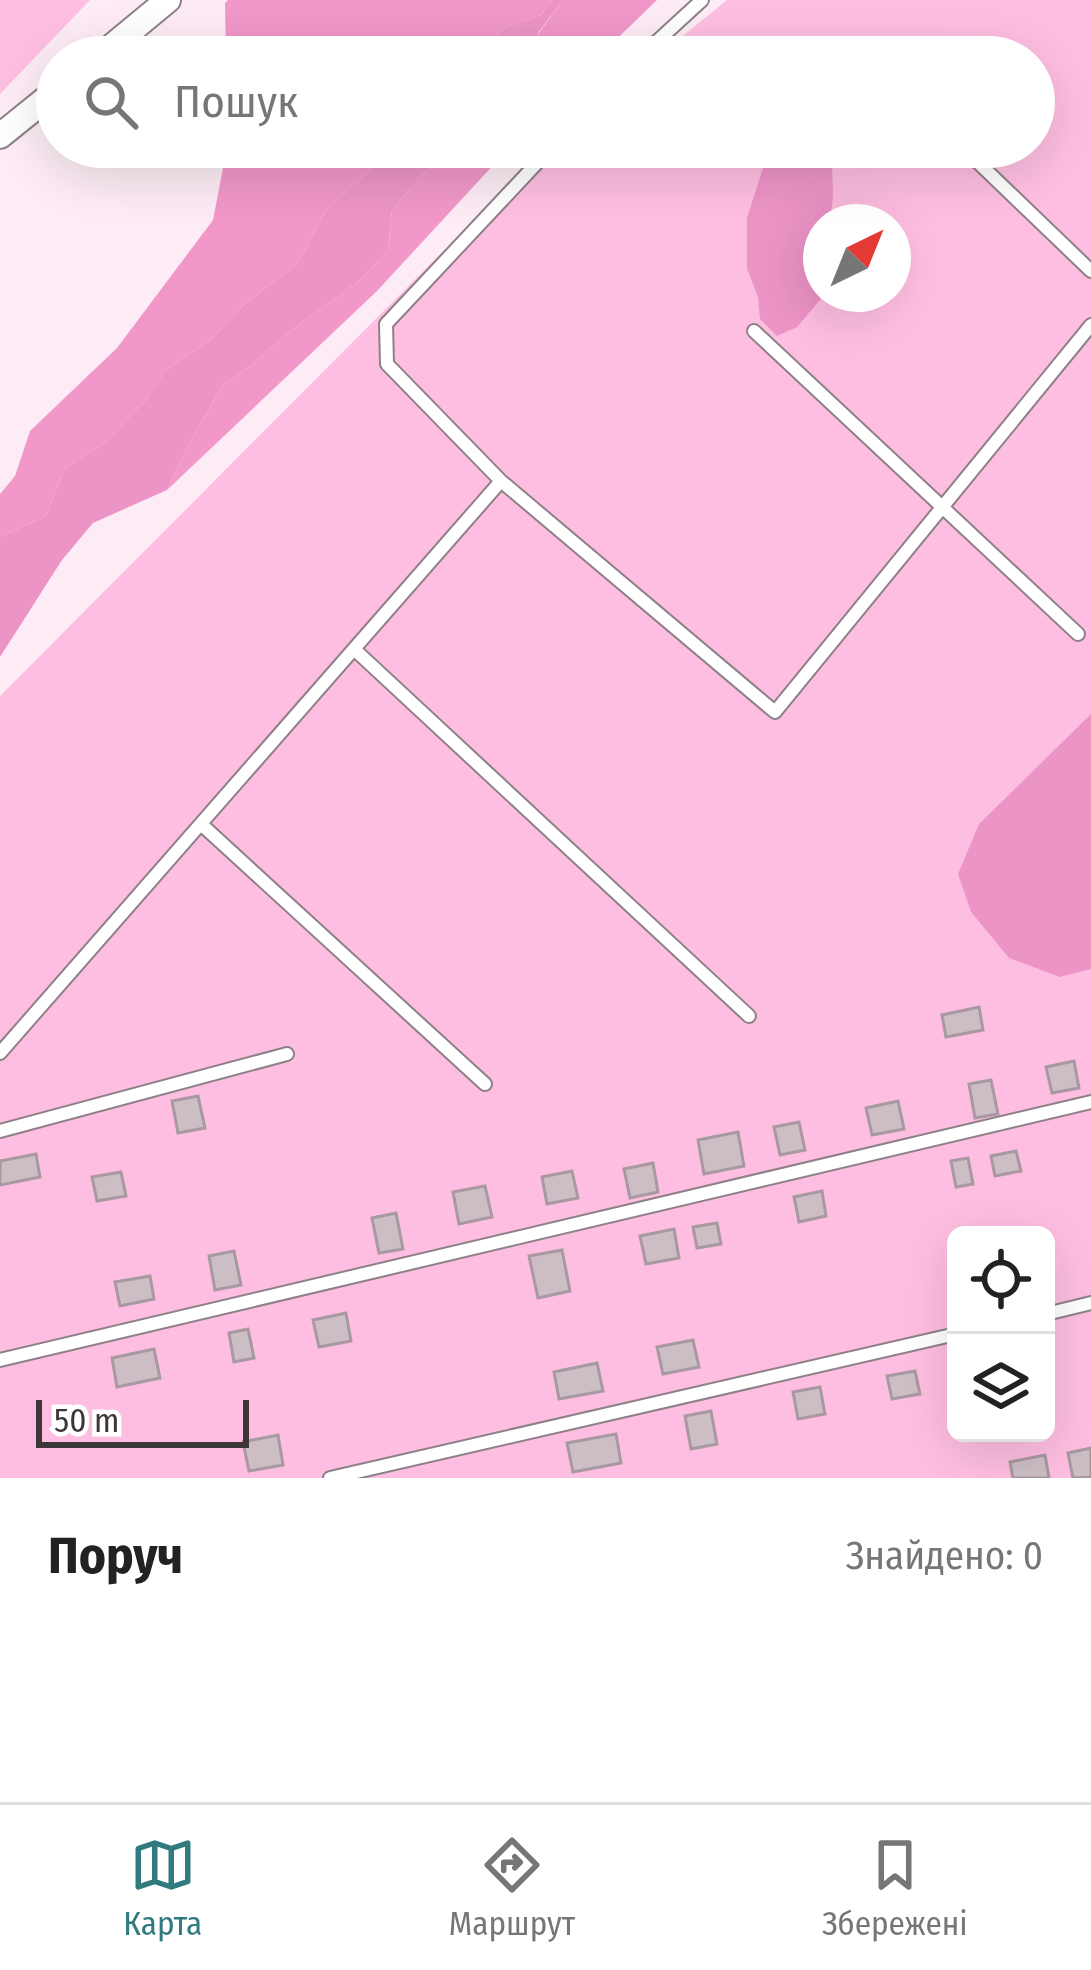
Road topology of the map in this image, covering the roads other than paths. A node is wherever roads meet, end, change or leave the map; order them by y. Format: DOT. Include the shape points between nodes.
graph roads {
  1 [pos="168,0"];
  2 [pos="702,0"];
  3 [pos="124,36"];
  4 [pos="663,36"];
  5 [pos="36,108"];
  6 [pos="0,136"];
  7 [pos="532,168"];
  8 [pos="984,168"];
  9 [pos="1091,271"];
  10 [pos="1091,326"];
  11 [pos="754,331"];
  12 [pos="501,481"];
  13 [pos="943,507"];
  14 [pos="1078,634"];
  15 [pos="354,649"];
  16 [pos="201,824"];
  17 [pos="748,1016"];
  18 [pos="0,1053"];
  19 [pos="287,1054"];
  20 [pos="485,1084"];
  21 [pos="1091,1102"];
  22 [pos="0,1131"];
  23 [pos="1091,1303"];
  24 [pos="1055,1312"];
  25 [pos="947,1336"];
  26 [pos="0,1360"];
  27 [pos="330,1478"];
  1 -- 3 [label="street"];
  2 -- 4 [label="lane"];
  5 -- 6 [label="street"];
  7 -- 12 [label="lane" via="386,324 387,364"];
  8 -- 9 [label="lane"];
  10 -- 13 [label="lane"];
  11 -- 13 [label="lane"];
  12 -- 13 [label="lane" via="775,712"];
  12 -- 15 [label="lane"];
  13 -- 14 [label="lane"];
  15 -- 16 [label="lane"];
  15 -- 17 [label="lane"];
  16 -- 18 [label="lane"];
  16 -- 20 [label="lane"];
  19 -- 22 [label="lane"];
  21 -- 26 [label="lane"];
  23 -- 24 [label="lane"];
  25 -- 27 [label="lane"];
}
